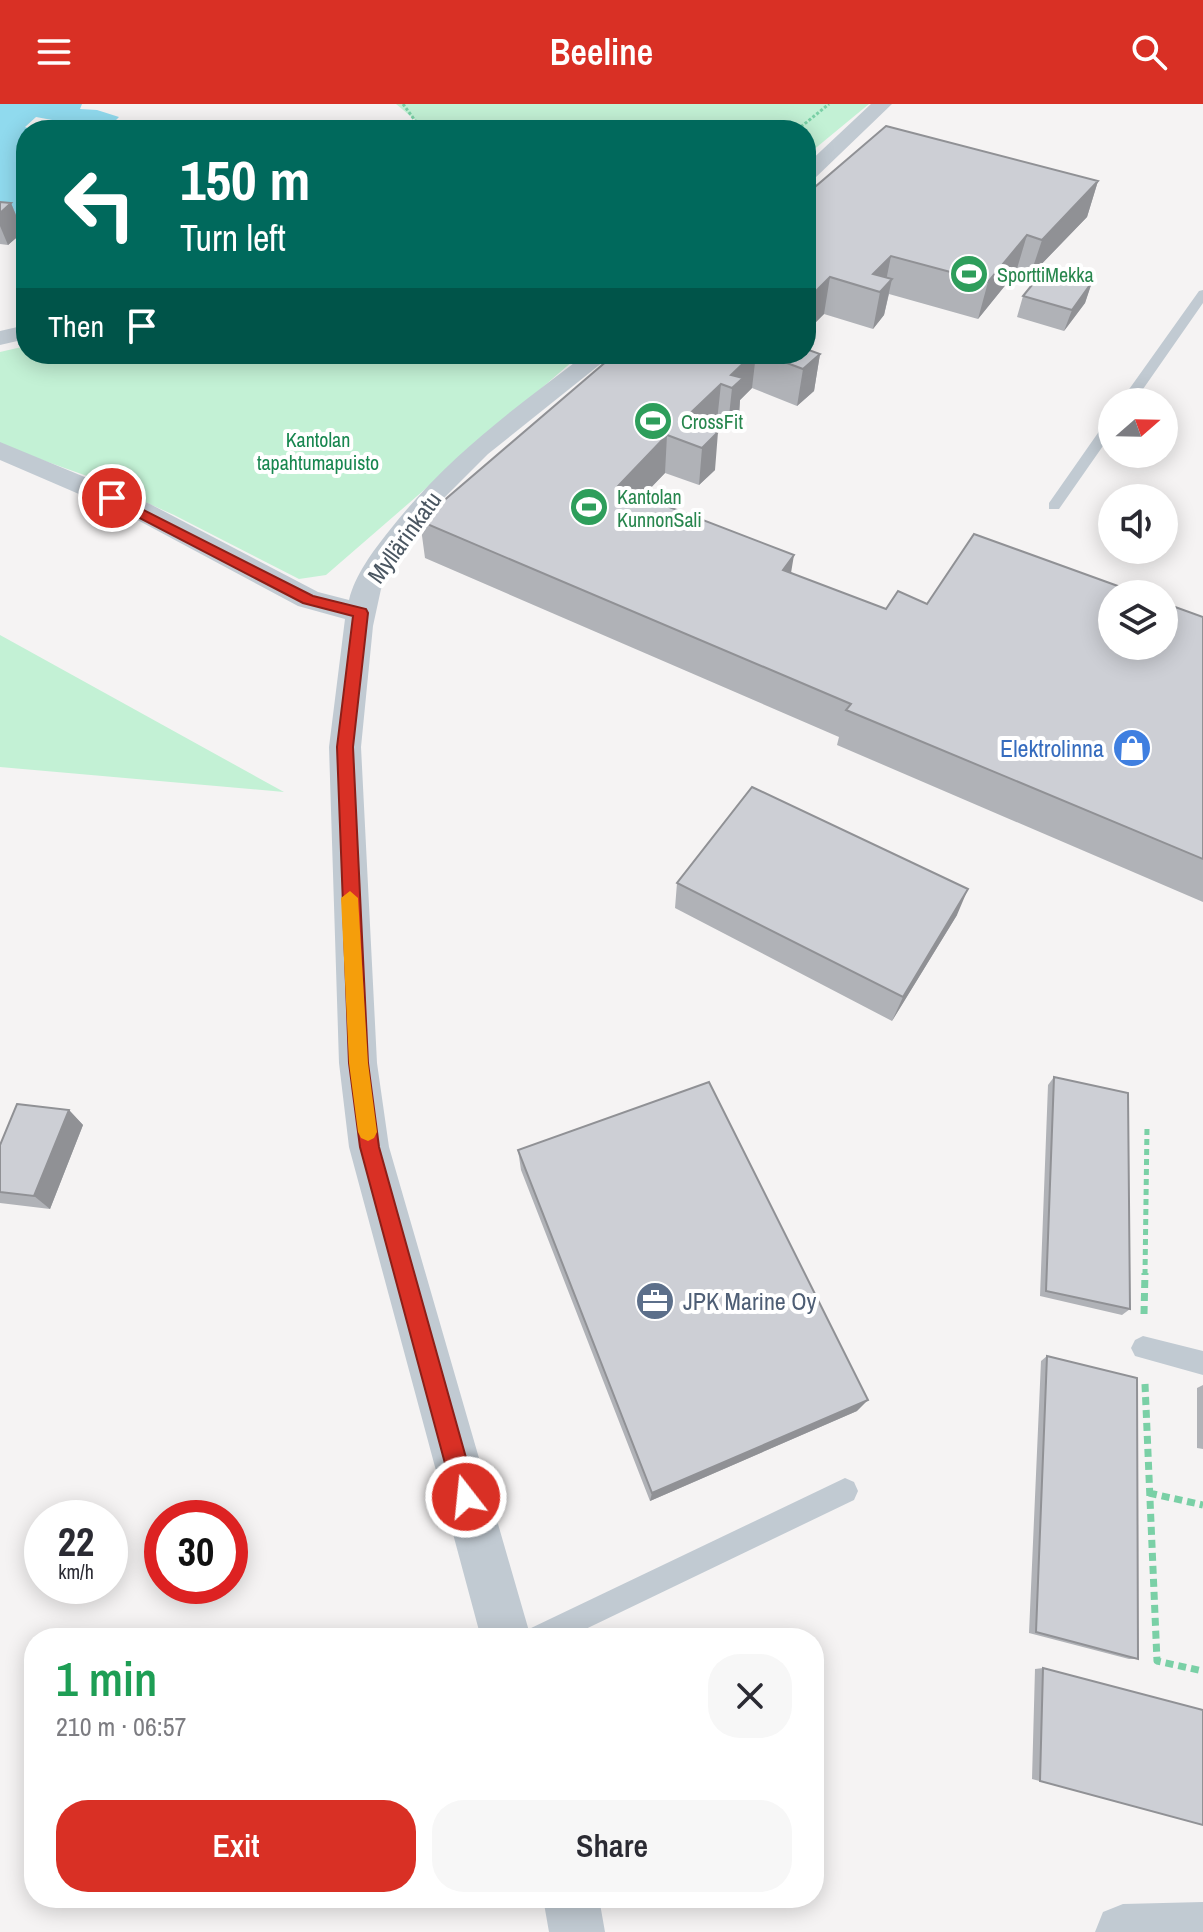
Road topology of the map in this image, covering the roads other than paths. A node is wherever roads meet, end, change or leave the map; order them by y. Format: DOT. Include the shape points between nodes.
graph roads {
  1 [pos="882,104"];
  2 [pos="816,155"];
  3 [pos="1203,294"];
  4 [pos="588,364"];
  5 [pos="1137,388"];
  6 [pos="1098,443"];
  7 [pos="0,450"];
  8 [pos="1054,506"];
  9 [pos="361,613"];
  10 [pos="1143,1348"];
  11 [pos="1203,1363"];
  12 [pos="845,1491"];
  13 [pos="503,1628"];
  14 [pos="559,1628"];
  15 [pos="573,1908"];
  16 [pos="1203,1930"];
  17 [pos="577,1932"];
  18 [pos="1123,1932"];
  1 -- 2 [label="street"];
  3 -- 5 [label="lane"];
  4 -- 9 [label="street, Myllärinkatu" via="479,448 431,495 386,554 366,589"];
  6 -- 8 [label="lane"];
  7 -- 9 [label="street" via="140,510 308,599"];
  9 -- 13 [label="street, Myllärinkatu" via="345,747 358,1063 369,1147"];
  10 -- 11 [label="lane"];
  12 -- 14 [label="lane"];
  15 -- 17 [label="street"];
  16 -- 18 [label="street"];
}
